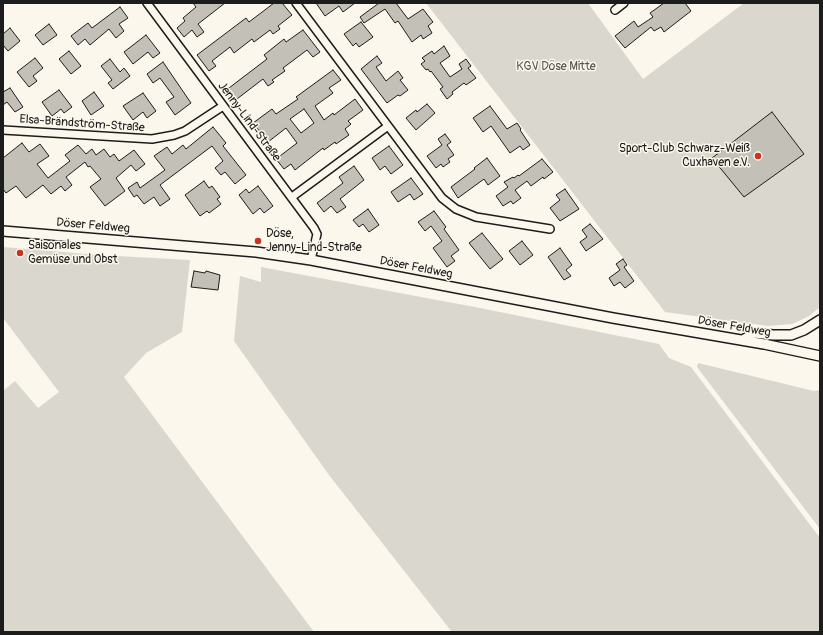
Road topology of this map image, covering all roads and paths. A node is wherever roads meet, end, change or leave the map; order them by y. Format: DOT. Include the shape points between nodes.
graph roads {
  1 [pos="146,3"];
  2 [pos="297,3"];
  3 [pos="624,3"];
  4 [pos="615,10"];
  5 [pos="223,106"];
  6 [pos="388,126"];
  7 [pos="3,130"];
  8 [pos="292,197"];
  9 [pos="550,229"];
  10 [pos="3,231"];
  11 [pos="311,260"];
  12 [pos="820,320"];
  13 [pos="743,340"];
  14 [pos="820,356"];
  1 -- 5 [label="street, Jenny-Lind-Straße"];
  2 -- 6 [label="street"];
  3 -- 4 [label="street"];
  5 -- 7 [label="street, Elsa-Brändström-Straße" via="185,131 152,139"];
  5 -- 8 [label="street, Jenny-Lind-Straße"];
  6 -- 8 [label="street"];
  6 -- 9 [label="street" via="442,198 456,209 480,218"];
  8 -- 11 [label="street, Jenny-Lind-Straße" via="317,234"];
  10 -- 11 [label="street, Döser Feldweg" via="256,252"];
  11 -- 13 [label="street, Döser Feldweg"];
  12 -- 13 [label="street" via="791,335 754,333"];
  13 -- 14 [label="street, Döser Feldweg"];
}
